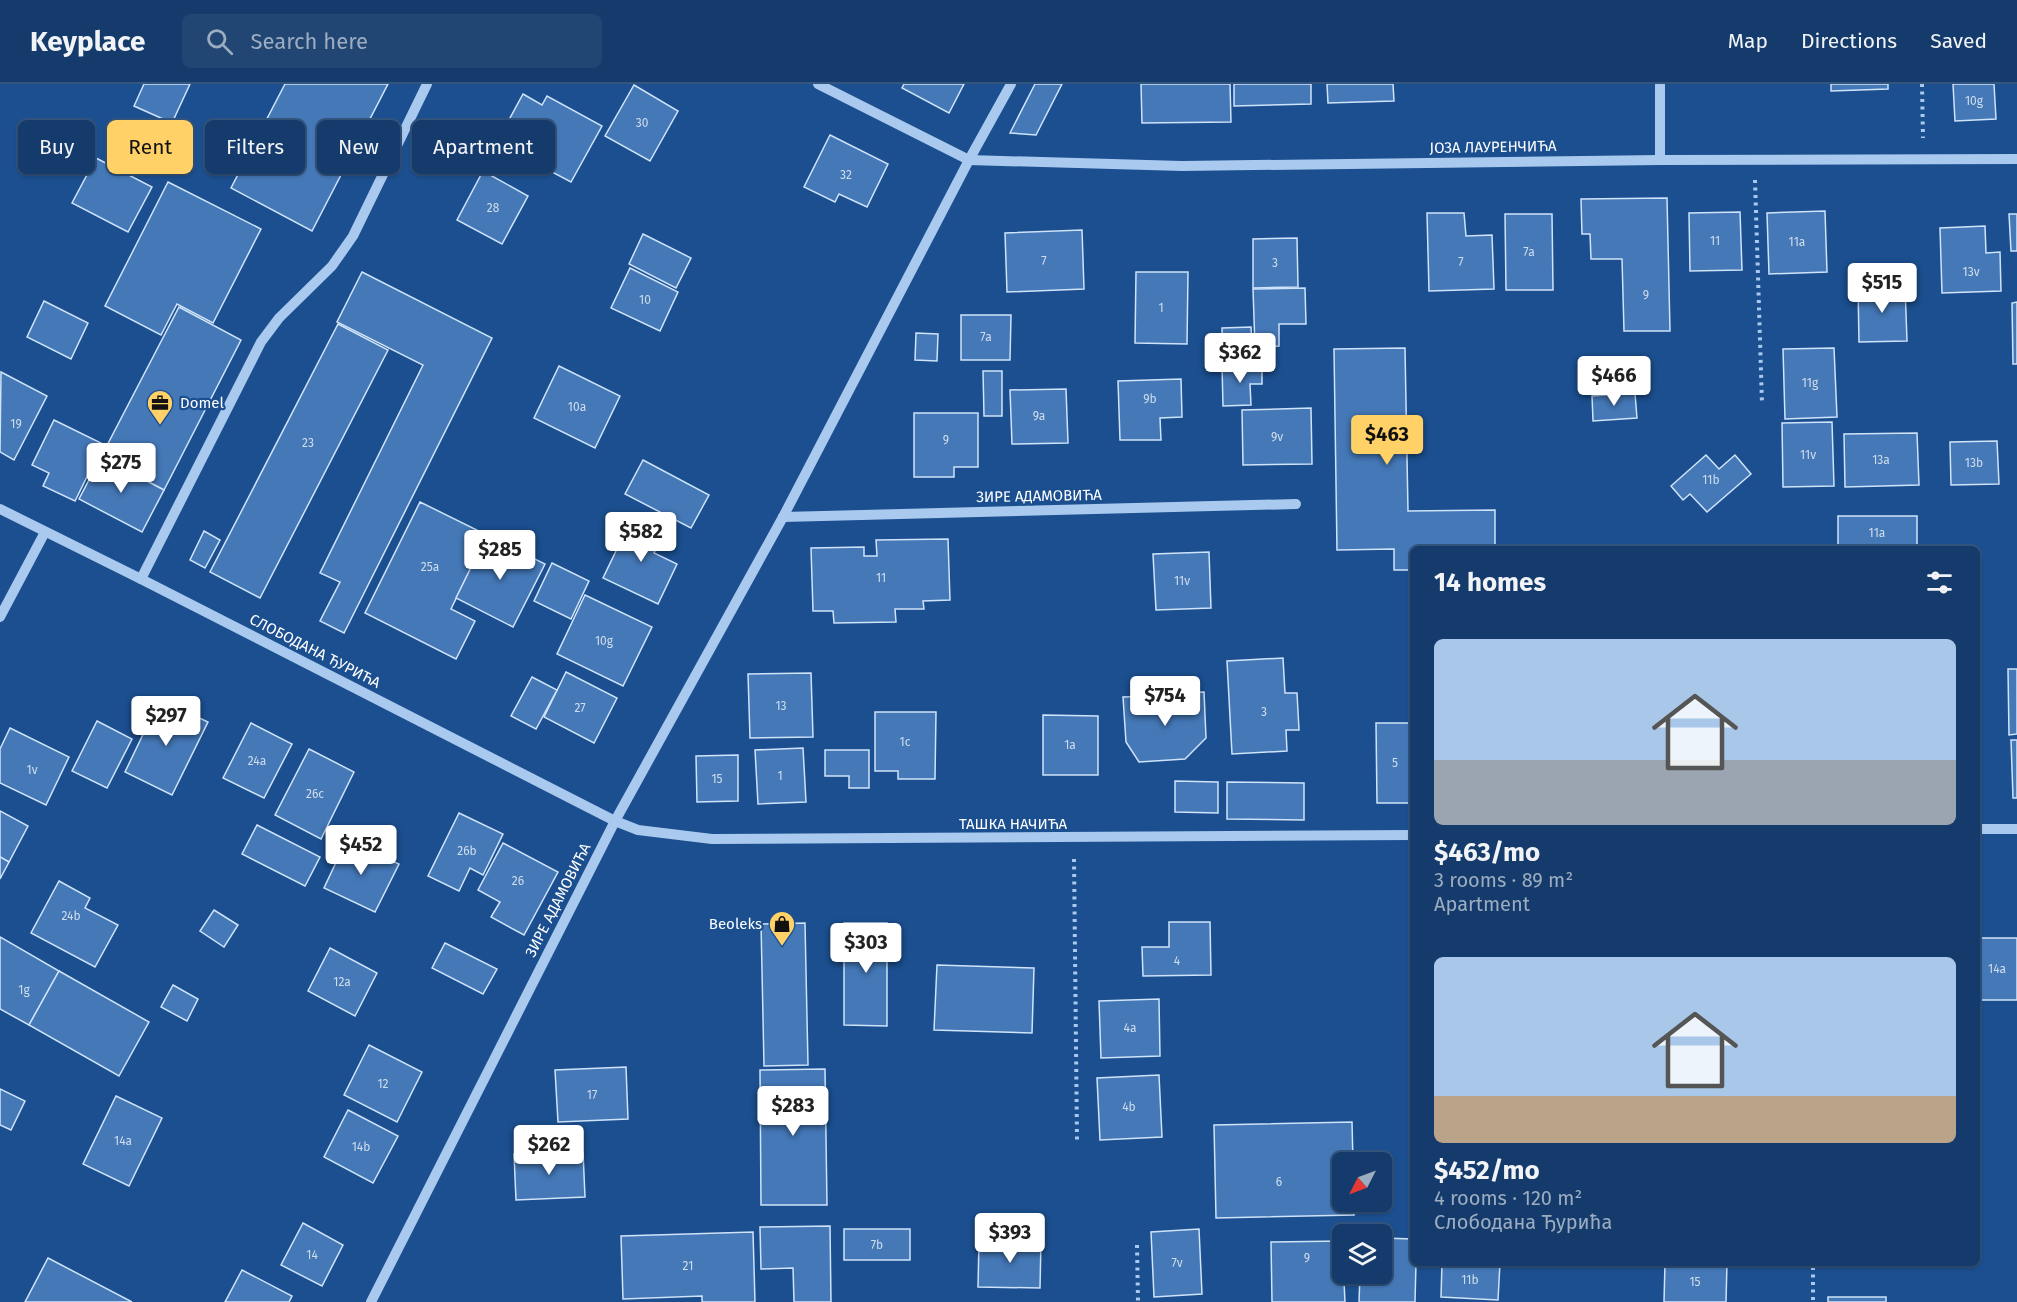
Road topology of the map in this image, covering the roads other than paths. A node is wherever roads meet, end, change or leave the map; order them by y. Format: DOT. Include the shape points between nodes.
graph roads {
  1 [pos="427,84"];
  2 [pos="818,84"];
  3 [pos="1011,84"];
  4 [pos="1660,84"];
  5 [pos="2017,159"];
  6 [pos="969,160"];
  7 [pos="1660,160"];
  8 [pos="1296,504"];
  9 [pos="0,509"];
  10 [pos="783,517"];
  11 [pos="45,532"];
  12 [pos="141,579"];
  13 [pos="0,617"];
  14 [pos="615,821"];
  15 [pos="1980,829"];
  16 [pos="2017,829"];
  17 [pos="1410,835"];
  18 [pos="371,1302"];
  1 -- 12 [label="street" via="344,250 261,342"];
  2 -- 6 [label="street"];
  3 -- 6 [label="street, ЗИРЕ АДАМОВИЋА"];
  4 -- 7 [label="street"];
  5 -- 7 [label="street, ЈОЗА ЛАУРЕНЧИЋА"];
  6 -- 7 [label="street, ЈОЗА ЛАУРЕНЧИЋА" via="1182,166"];
  6 -- 10 [label="street, ЗИРЕ АДАМОВИЋА"];
  8 -- 10 [label="street, ЗИРЕ АДАМОВИЋА"];
  9 -- 11 [label="street, СЛОБОДАНА ЂУРИЋА"];
  10 -- 14 [label="street, ЗИРЕ АДАМОВИЋА"];
  11 -- 12 [label="street, СЛОБОДАНА ЂУРИЋА"];
  11 -- 13 [label="street"];
  12 -- 14 [label="street, СЛОБОДАНА ЂУРИЋА"];
  14 -- 17 [label="street, ТАШКА НАЧИЋА" via="638,830 712,839"];
  14 -- 18 [label="street, ЗИРЕ АДАМОВИЋА"];
  15 -- 16 [label="street"];
}
